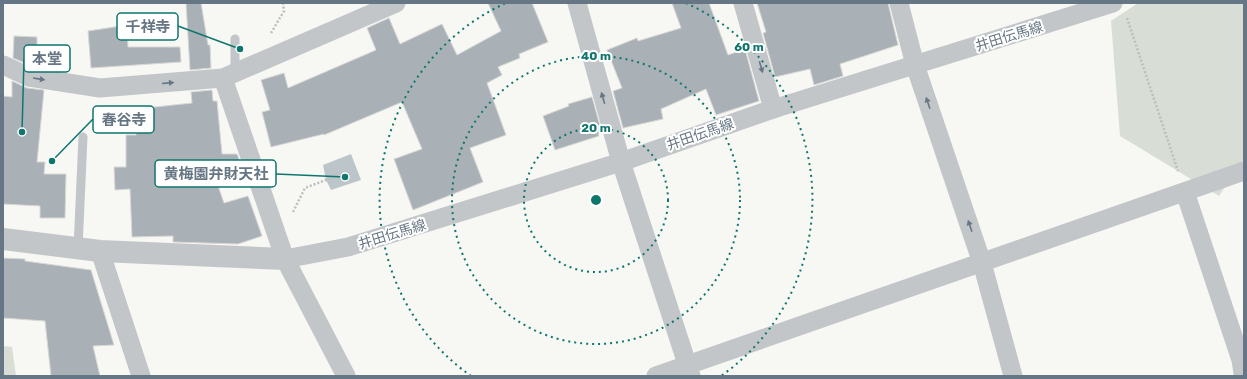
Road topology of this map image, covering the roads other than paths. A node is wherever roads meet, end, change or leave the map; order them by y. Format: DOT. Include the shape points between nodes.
graph roads {
  1 [pos="396,3"];
  2 [pos="577,3"];
  3 [pos="742,3"];
  4 [pos="899,3"];
  5 [pos="1119,7"];
  6 [pos="235,39"];
  7 [pos="3,65"];
  8 [pos="915,65"];
  9 [pos="229,75"];
  10 [pos="773,108"];
  11 [pos="82,136"];
  12 [pos="621,162"];
  13 [pos="1244,171"];
  14 [pos="1185,192"];
  15 [pos="3,239"];
  16 [pos="78,248"];
  17 [pos="100,251"];
  18 [pos="285,259"];
  19 [pos="982,263"];
  20 [pos="689,371"];
  21 [pos="1240,375"];
  22 [pos="142,376"];
  23 [pos="346,376"];
  24 [pos="656,376"];
  25 [pos="1013,376"];
  1 -- 9 [label="street"];
  12 -- 2 [label="street, one-way"];
  3 -- 10 [label="street, one-way"];
  4 -- 8 [label="street"];
  5 -- 8 [label="street, 井田伝馬線"];
  6 -- 9 [label="lane"];
  7 -- 9 [label="street, one-way" via="29,77 100,88"];
  8 -- 10 [label="street, 井田伝馬線"];
  19 -- 8 [label="street, one-way"];
  9 -- 18 [label="street"];
  10 -- 12 [label="street, 井田伝馬線"];
  11 -- 16 [label="lane"];
  12 -- 18 [label="street, 井田伝馬線" via="348,247"];
  12 -- 20 [label="street"];
  13 -- 14 [label="street"];
  14 -- 19 [label="street"];
  14 -- 21 [label="street" via="1241,360"];
  15 -- 16 [label="street"];
  16 -- 17 [label="street"];
  17 -- 18 [label="street"];
  17 -- 22 [label="street"];
  18 -- 23 [label="street"];
  19 -- 20 [label="street"];
  19 -- 25 [label="street"];
  20 -- 24 [label="street"];
}
